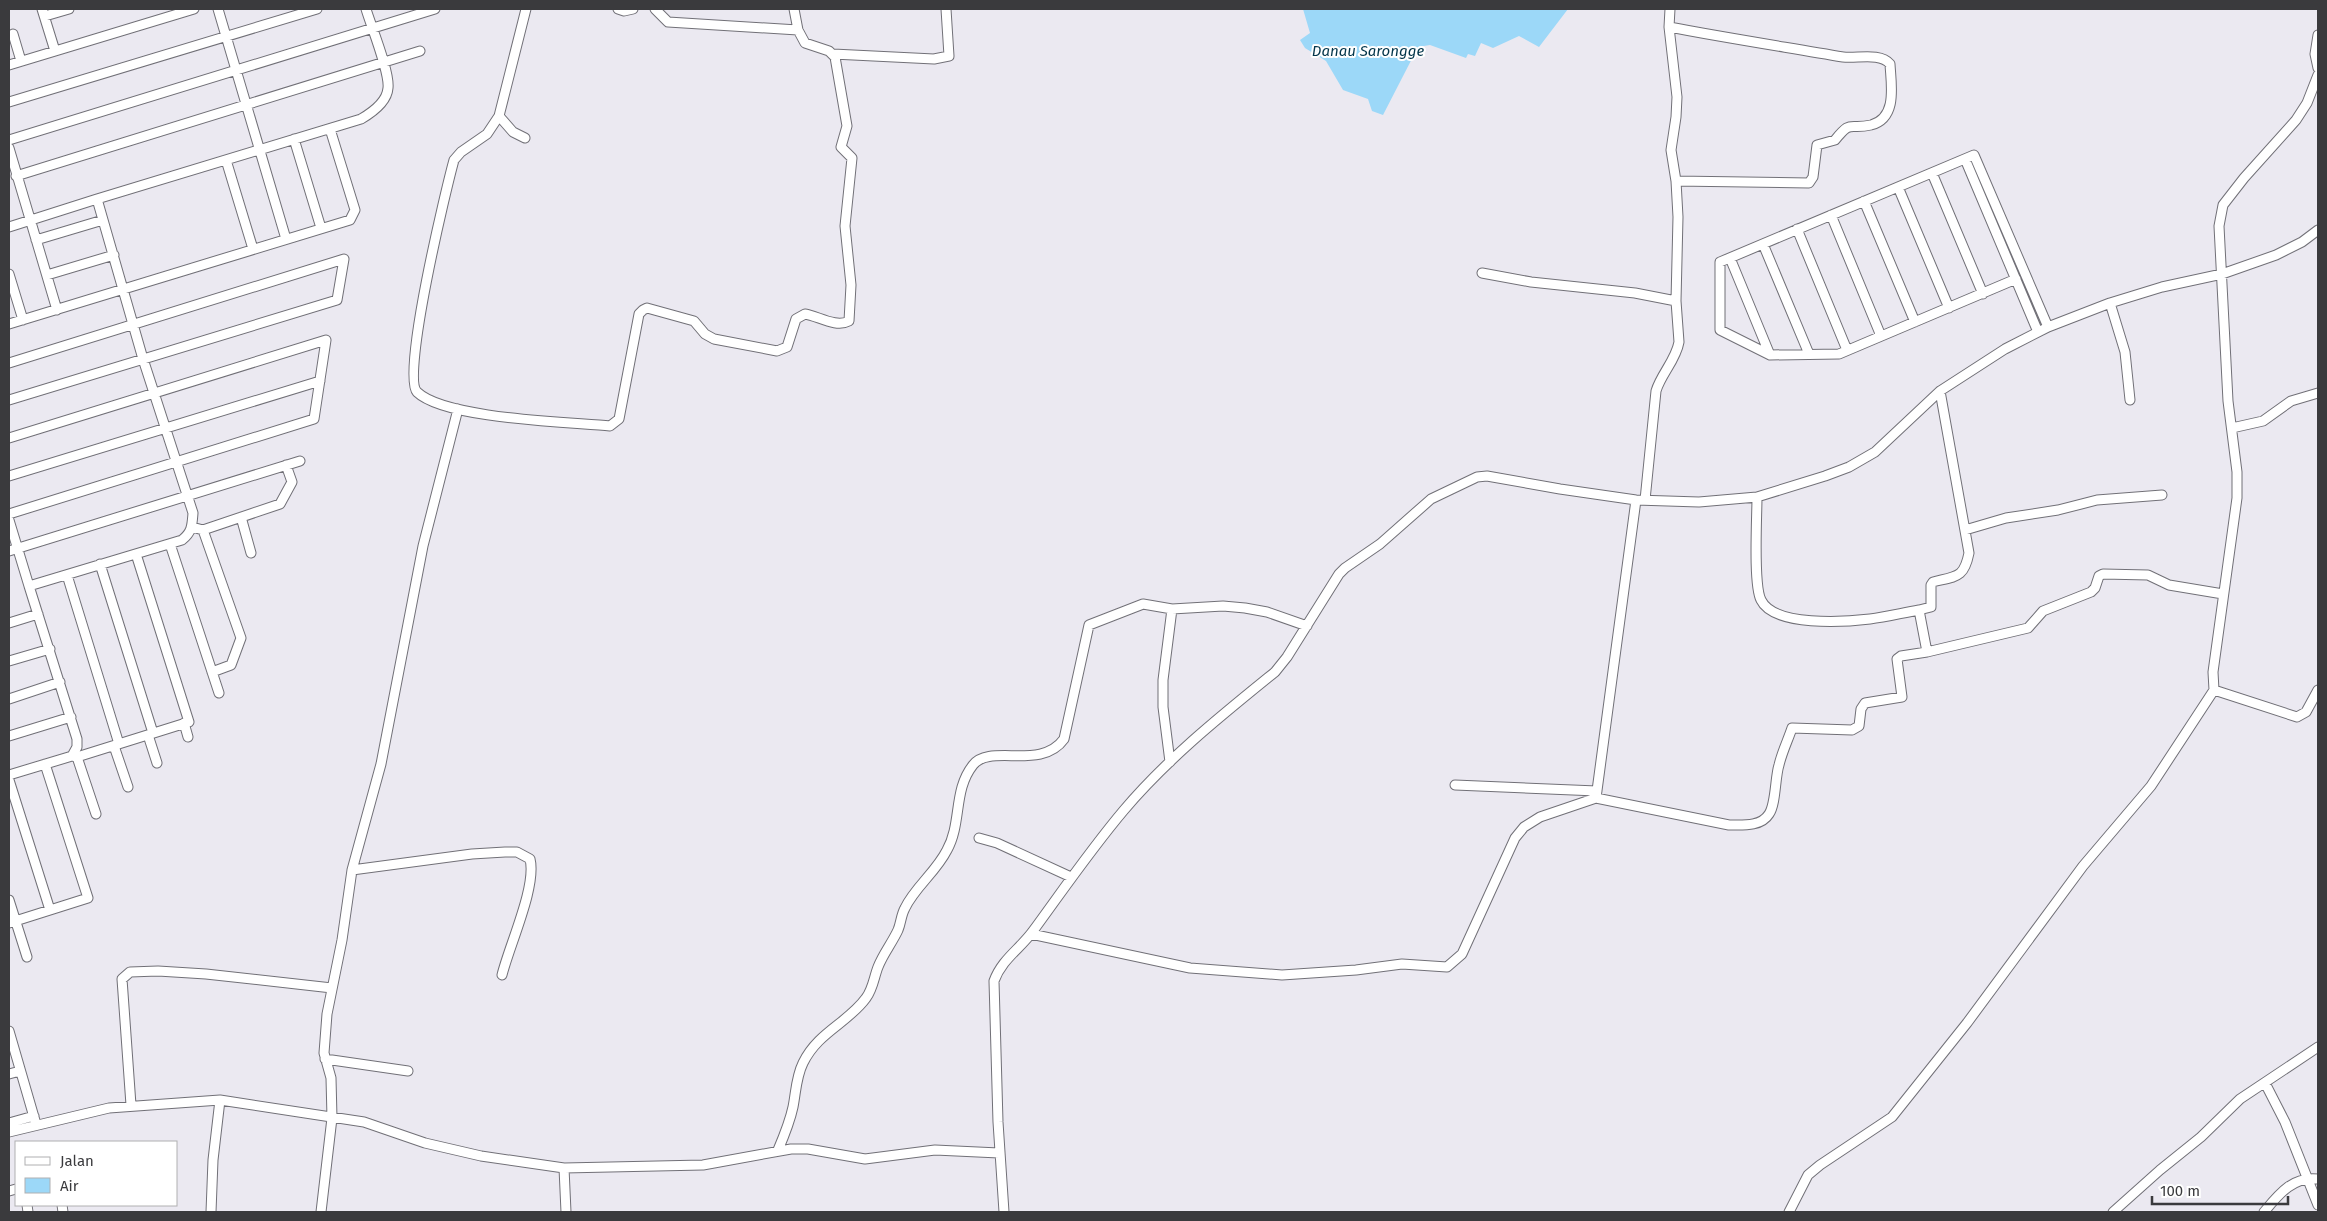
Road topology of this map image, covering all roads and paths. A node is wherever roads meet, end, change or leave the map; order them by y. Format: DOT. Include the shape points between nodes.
graph roads {
  1 [pos="69,9"];
  2 [pos="194,9"];
  3 [pos="218,9"];
  4 [pos="316,9"];
  5 [pos="366,9"];
  6 [pos="435,9"];
  7 [pos="526,9"];
  8 [pos="618,9"];
  9 [pos="633,9"];
  10 [pos="655,9"];
  11 [pos="794,9"];
  12 [pos="946,9"];
  13 [pos="1670,9"];
  14 [pos="304,11"];
  15 [pos="44,12"];
  16 [pos="1669,27"];
  17 [pos="372,28"];
  18 [pos="798,30"];
  19 [pos="13,34"];
  20 [pos="2318,35"];
  21 [pos="226,36"];
  22 [pos="420,50"];
  23 [pos="55,51"];
  24 [pos="833,54"];
  25 [pos="21,61"];
  26 [pos="383,63"];
  27 [pos="9,65"];
  28 [pos="2318,68"];
  29 [pos="236,70"];
  30 [pos="2318,75"];
  31 [pos="9,102"];
  32 [pos="247,104"];
  33 [pos="499,116"];
  34 [pos="330,129"];
  35 [pos="525,138"];
  36 [pos="294,139"];
  37 [pos="9,140"];
  38 [pos="9,148"];
  39 [pos="260,150"];
  40 [pos="226,160"];
  41 [pos="1964,160"];
  42 [pos="1932,173"];
  43 [pos="16,176"];
  44 [pos="1676,181"];
  45 [pos="1898,187"];
  46 [pos="97,199"];
  47 [pos="1864,201"];
  48 [pos="1831,215"];
  49 [pos="30,220"];
  50 [pos="103,220"];
  51 [pos="9,227"];
  52 [pos="321,228"];
  53 [pos="1797,229"];
  54 [pos="2318,230"];
  55 [pos="286,239"];
  56 [pos="36,240"];
  57 [pos="1763,244"];
  58 [pos="253,250"];
  59 [pos="114,255"];
  60 [pos="1730,258"];
  61 [pos="1482,273"];
  62 [pos="9,274"];
  63 [pos="2222,274"];
  64 [pos="47,276"];
  65 [pos="2016,279"];
  66 [pos="124,290"];
  67 [pos="1983,294"];
  68 [pos="1676,301"];
  69 [pos="2110,303"];
  70 [pos="1949,308"];
  71 [pos="57,310"];
  72 [pos="23,320"];
  73 [pos="1915,322"];
  74 [pos="9,324"];
  75 [pos="134,325"];
  76 [pos="2048,327"];
  77 [pos="2038,332"];
  78 [pos="1881,336"];
  79 [pos="1848,350"];
  80 [pos="1809,354"];
  81 [pos="1770,355"];
  82 [pos="143,359"];
  83 [pos="9,363"];
  84 [pos="320,381"];
  85 [pos="1940,391"];
  86 [pos="154,393"];
  87 [pos="2318,393"];
  88 [pos="9,400"];
  89 [pos="2130,400"];
  90 [pos="458,409"];
  91 [pos="165,428"];
  92 [pos="2232,428"];
  93 [pos="9,438"];
  94 [pos="300,461"];
  95 [pos="176,462"];
  96 [pos="286,465"];
  97 [pos="9,476"];
  98 [pos="2162,495"];
  99 [pos="187,496"];
  100 [pos="1757,497"];
  101 [pos="1636,500"];
  102 [pos="1645,500"];
  103 [pos="9,514"];
  104 [pos="240,517"];
  105 [pos="9,520"];
  106 [pos="192,527"];
  107 [pos="203,530"];
  108 [pos="1965,530"];
  109 [pos="170,544"];
  110 [pos="13,550"];
  111 [pos="251,553"];
  112 [pos="136,554"];
  113 [pos="100,564"];
  114 [pos="67,575"];
  115 [pos="29,586"];
  116 [pos="2223,594"];
  117 [pos="1172,609"];
  118 [pos="1919,610"];
  119 [pos="38,614"];
  120 [pos="9,623"];
  121 [pos="1307,626"];
  122 [pos="50,649"];
  123 [pos="1927,652"];
  124 [pos="9,661"];
  125 [pos="212,672"];
  126 [pos="60,682"];
  127 [pos="2214,690"];
  128 [pos="2318,690"];
  129 [pos="219,692"];
  130 [pos="9,698"];
  131 [pos="71,716"];
  132 [pos="184,724"];
  133 [pos="151,734"];
  134 [pos="9,736"];
  135 [pos="188,737"];
  136 [pos="117,745"];
  137 [pos="75,756"];
  138 [pos="1170,762"];
  139 [pos="158,763"];
  140 [pos="45,764"];
  141 [pos="9,775"];
  142 [pos="9,780"];
  143 [pos="1455,785"];
  144 [pos="128,787"];
  145 [pos="1596,794"];
  146 [pos="96,814"];
  147 [pos="979,838"];
  148 [pos="352,870"];
  149 [pos="1071,877"];
  150 [pos="9,900"];
  151 [pos="50,910"];
  152 [pos="12,922"];
  153 [pos="1031,934"];
  154 [pos="27,957"];
  155 [pos="502,975"];
  156 [pos="332,988"];
  157 [pos="9,1035"];
  158 [pos="2318,1047"];
  159 [pos="325,1059"];
  160 [pos="20,1071"];
  161 [pos="408,1071"];
  162 [pos="9,1074"];
  163 [pos="2265,1083"];
  164 [pos="220,1100"];
  165 [pos="131,1105"];
  166 [pos="332,1118"];
  167 [pos="35,1120"];
  168 [pos="9,1123"];
  169 [pos="9,1132"];
  170 [pos="778,1150"];
  171 [pos="999,1153"];
  172 [pos="564,1168"];
  173 [pos="2307,1177"];
  174 [pos="2318,1179"];
  175 [pos="2318,1205"];
  176 [pos="211,1212"];
  177 [pos="321,1212"];
  178 [pos="566,1212"];
  179 [pos="1004,1212"];
  180 [pos="1789,1212"];
  181 [pos="2113,1212"];
  182 [pos="2264,1212"];
  1 -- 15 [label="street"];
  2 -- 23 [label="street"];
  3 -- 21 [label="street"];
  4 -- 14 [label="street"];
  4 -- 21 [label="street"];
  5 -- 17 [label="street"];
  6 -- 17 [label="street"];
  7 -- 33 [label="street"];
  8 -- 9 [label="street"];
  10 -- 18 [label="street" via="668,22"];
  11 -- 18 [label="street"];
  12 -- 24 [label="street" via="949,56 934,59"];
  13 -- 16 [label="street"];
  14 -- 21 [label="street"];
  15 -- 23 [label="street"];
  16 -- 44 [label="street" via="1676,97 1671,150"];
  16 -- 44 [label="street" via="1849,58 1882,58 1890,64 1892,98 1890,108 1879,121 1848,126 1835,140 1817,145 1813,177 1809,183"];
  17 -- 26 [label="street"];
  17 -- 29 [label="street"];
  18 -- 24 [label="street" via="808,45"];
  19 -- 25 [label="street"];
  20 -- 28 [label="street"];
  21 -- 29 [label="street"];
  21 -- 31 [label="street"];
  22 -- 26 [label="street"];
  23 -- 25 [label="street"];
  24 -- 90 [label="street" via="847,126 841,147 852,158 845,226 851,285 849,320 842,323 805,314 796,319 786,347 778,351 714,339 694,321 648,308 639,314 619,419 610,426 495,417"];
  25 -- 27 [label="street"];
  26 -- 32 [label="street"];
  26 -- 34 [label="street" via="388,88 383,101 361,119"];
  29 -- 32 [label="street"];
  29 -- 37 [label="street"];
  30 -- 63 [label="street" via="2296,120 2223,205 2219,226"];
  32 -- 39 [label="street"];
  32 -- 43 [label="street"];
  33 -- 35 [label="street" via="513,132"];
  33 -- 90 [label="street" via="487,134 454,160 436,229 417,343 415,388 419,394"];
  34 -- 36 [label="street"];
  34 -- 52 [label="street" via="355,210 350,220"];
  36 -- 39 [label="street"];
  36 -- 52 [label="street"];
  38 -- 43 [label="street"];
  39 -- 40 [label="street"];
  39 -- 55 [label="street"];
  40 -- 46 [label="street"];
  40 -- 58 [label="street"];
  41 -- 42 [label="street"];
  41 -- 65 [label="street"];
  41 -- 76 [label="street" via="1974,155"];
  42 -- 45 [label="street"];
  42 -- 67 [label="street"];
  43 -- 49 [label="street"];
  44 -- 68 [label="street"];
  45 -- 47 [label="street"];
  45 -- 70 [label="street"];
  46 -- 49 [label="street"];
  46 -- 50 [label="street"];
  47 -- 48 [label="street"];
  47 -- 73 [label="street"];
  48 -- 53 [label="street"];
  48 -- 78 [label="street"];
  49 -- 51 [label="street"];
  49 -- 56 [label="street"];
  50 -- 56 [label="street"];
  50 -- 59 [label="street"];
  52 -- 55 [label="street"];
  53 -- 57 [label="street"];
  53 -- 79 [label="street"];
  54 -- 63 [label="street" via="2276,255"];
  55 -- 58 [label="street"];
  56 -- 64 [label="street"];
  57 -- 60 [label="street"];
  57 -- 80 [label="street"];
  58 -- 66 [label="street"];
  59 -- 64 [label="street"];
  59 -- 66 [label="street"];
  60 -- 81 [label="street"];
  60 -- 81 [label="street" via="1720,262 1720,330"];
  61 -- 68 [label="street"];
  62 -- 72 [label="street"];
  63 -- 69 [label="street"];
  63 -- 92 [label="street" via="2222,317"];
  64 -- 71 [label="street"];
  65 -- 67 [label="street"];
  65 -- 77 [label="street"];
  66 -- 71 [label="street"];
  66 -- 75 [label="street"];
  67 -- 70 [label="street"];
  68 -- 102 [label="street" via="1678,349 1658,382"];
  69 -- 76 [label="street"];
  69 -- 89 [label="street" via="2125,352"];
  70 -- 73 [label="street"];
  71 -- 72 [label="street"];
  72 -- 74 [label="street"];
  73 -- 78 [label="street"];
  75 -- 82 [label="street"];
  75 -- 82 [label="street" via="344,259 337,300"];
  75 -- 83 [label="street"];
  76 -- 77 [label="street"];
  77 -- 85 [label="street"];
  78 -- 79 [label="street"];
  79 -- 80 [label="street" via="1839,354"];
  80 -- 81 [label="street"];
  82 -- 86 [label="street"];
  82 -- 88 [label="street"];
  84 -- 86 [label="street" via="326,340"];
  84 -- 91 [label="street"];
  84 -- 95 [label="street" via="314,420"];
  85 -- 100 [label="street" via="1874,452 1849,467"];
  85 -- 108 [label="street"];
  86 -- 91 [label="street"];
  86 -- 93 [label="street"];
  87 -- 92 [label="street" via="2291,401 2263,421"];
  90 -- 148 [label="street" via="423,546 381,764"];
  91 -- 95 [label="street"];
  91 -- 97 [label="street"];
  92 -- 116 [label="street" via="2237,498"];
  94 -- 96 [label="street"];
  95 -- 99 [label="street"];
  95 -- 103 [label="street"];
  96 -- 99 [label="street"];
  96 -- 104 [label="street" via="292,482 280,504"];
  98 -- 108 [label="street" via="2097,500 2006,518"];
  99 -- 106 [label="street" via="193,513"];
  99 -- 110 [label="street"];
  100 -- 102 [label="street" via="1700,502"];
  100 -- 118 [label="street" via="1758,578 1761,600 1768,609 1783,616 1817,622 1869,620"];
  101 -- 102 [label="street"];
  101 -- 121 [label="street" via="1487,476 1477,478 1431,499 1380,544 1346,568"];
  101 -- 145 [label="street"];
  104 -- 107 [label="street"];
  104 -- 111 [label="street"];
  105 -- 110 [label="street"];
  106 -- 107 [label="street"];
  106 -- 109 [label="street" via="182,540"];
  107 -- 125 [label="street" via="241,638 231,665"];
  108 -- 118 [label="street" via="1970,553 1964,571 1960,576 1932,583 1931,607"];
  109 -- 112 [label="street"];
  109 -- 125 [label="street"];
  110 -- 115 [label="street"];
  112 -- 113 [label="street"];
  112 -- 132 [label="street" via="189,722"];
  113 -- 114 [label="street"];
  113 -- 133 [label="street"];
  114 -- 115 [label="street"];
  114 -- 136 [label="street"];
  115 -- 119 [label="street"];
  116 -- 123 [label="street" via="2169,585 2148,574 2103,574 2091,592 2043,611 2028,628"];
  116 -- 127 [label="street" via="2213,672"];
  117 -- 121 [label="street" via="1245,608"];
  117 -- 138 [label="street" via="1163,680"];
  117 -- 170 [label="street" via="1137,604 1088,625 1064,739 1049,752 1031,756 994,756 975,762 961,786 953,838 941,861 904,909 900,928 877,968 870,992 860,1007 828,1030 803,1062 793,1107"];
  118 -- 123 [label="street"];
  119 -- 120 [label="street"];
  119 -- 122 [label="street"];
  121 -- 138 [label="street" via="1288,658 1275,672"];
  122 -- 124 [label="street"];
  122 -- 126 [label="street"];
  123 -- 145 [label="street" via="1897,659 1904,695 1865,703 1860,726 1856,729 1792,728 1779,764 1772,807 1762,820 1748,825 1729,825"];
  125 -- 129 [label="street"];
  126 -- 130 [label="street"];
  126 -- 131 [label="street"];
  127 -- 128 [label="street" via="2297,717 2306,712"];
  127 -- 180 [label="street" via="2150,786 2083,866 1967,1023 1892,1117 1808,1175"];
  131 -- 134 [label="street"];
  131 -- 137 [label="street" via="77,739"];
  132 -- 133 [label="street"];
  132 -- 135 [label="street"];
  133 -- 136 [label="street"];
  133 -- 139 [label="street"];
  136 -- 137 [label="street"];
  136 -- 144 [label="street"];
  137 -- 140 [label="street"];
  137 -- 146 [label="street"];
  138 -- 149 [label="street" via="1125,809"];
  140 -- 141 [label="street"];
  140 -- 151 [label="street" via="88,898"];
  142 -- 151 [label="street"];
  143 -- 145 [label="street"];
  145 -- 153 [label="street" via="1524,827 1515,838 1462,954 1447,968 1402,964 1300,975 1208,970"];
  147 -- 149 [label="street"];
  148 -- 155 [label="street" via="505,852 518,852 530,860 529,892"];
  148 -- 156 [label="street"];
  149 -- 153 [label="street"];
  150 -- 152 [label="street"];
  151 -- 152 [label="street"];
  152 -- 154 [label="street"];
  153 -- 171 [label="street" via="1005,960 994,981"];
  156 -- 159 [label="street" via="324,1028"];
  156 -- 165 [label="street" via="206,974 130,972 122,979"];
  157 -- 160 [label="street"];
  158 -- 163 [label="street"];
  159 -- 161 [label="street"];
  159 -- 166 [label="street" via="332,1090"];
  160 -- 162 [label="street"];
  160 -- 167 [label="street"];
  163 -- 173 [label="street"];
  163 -- 181 [label="street" via="2240,1099 2202,1138"];
  164 -- 165 [label="street"];
  164 -- 166 [label="street"];
  164 -- 176 [label="street"];
  165 -- 167 [label="street"];
  166 -- 172 [label="street" via="364,1122 481,1156"];
  166 -- 177 [label="street"];
  167 -- 168 [label="street"];
  167 -- 169 [label="street"];
  170 -- 171 [label="street" via="808,1149 865,1159 935,1150"];
  170 -- 172 [label="street" via="703,1164"];
  171 -- 179 [label="street"];
  172 -- 178 [label="street"];
  173 -- 174 [label="street"];
  173 -- 175 [label="street"];
  173 -- 182 [label="street" via="2287,1187"];
}
